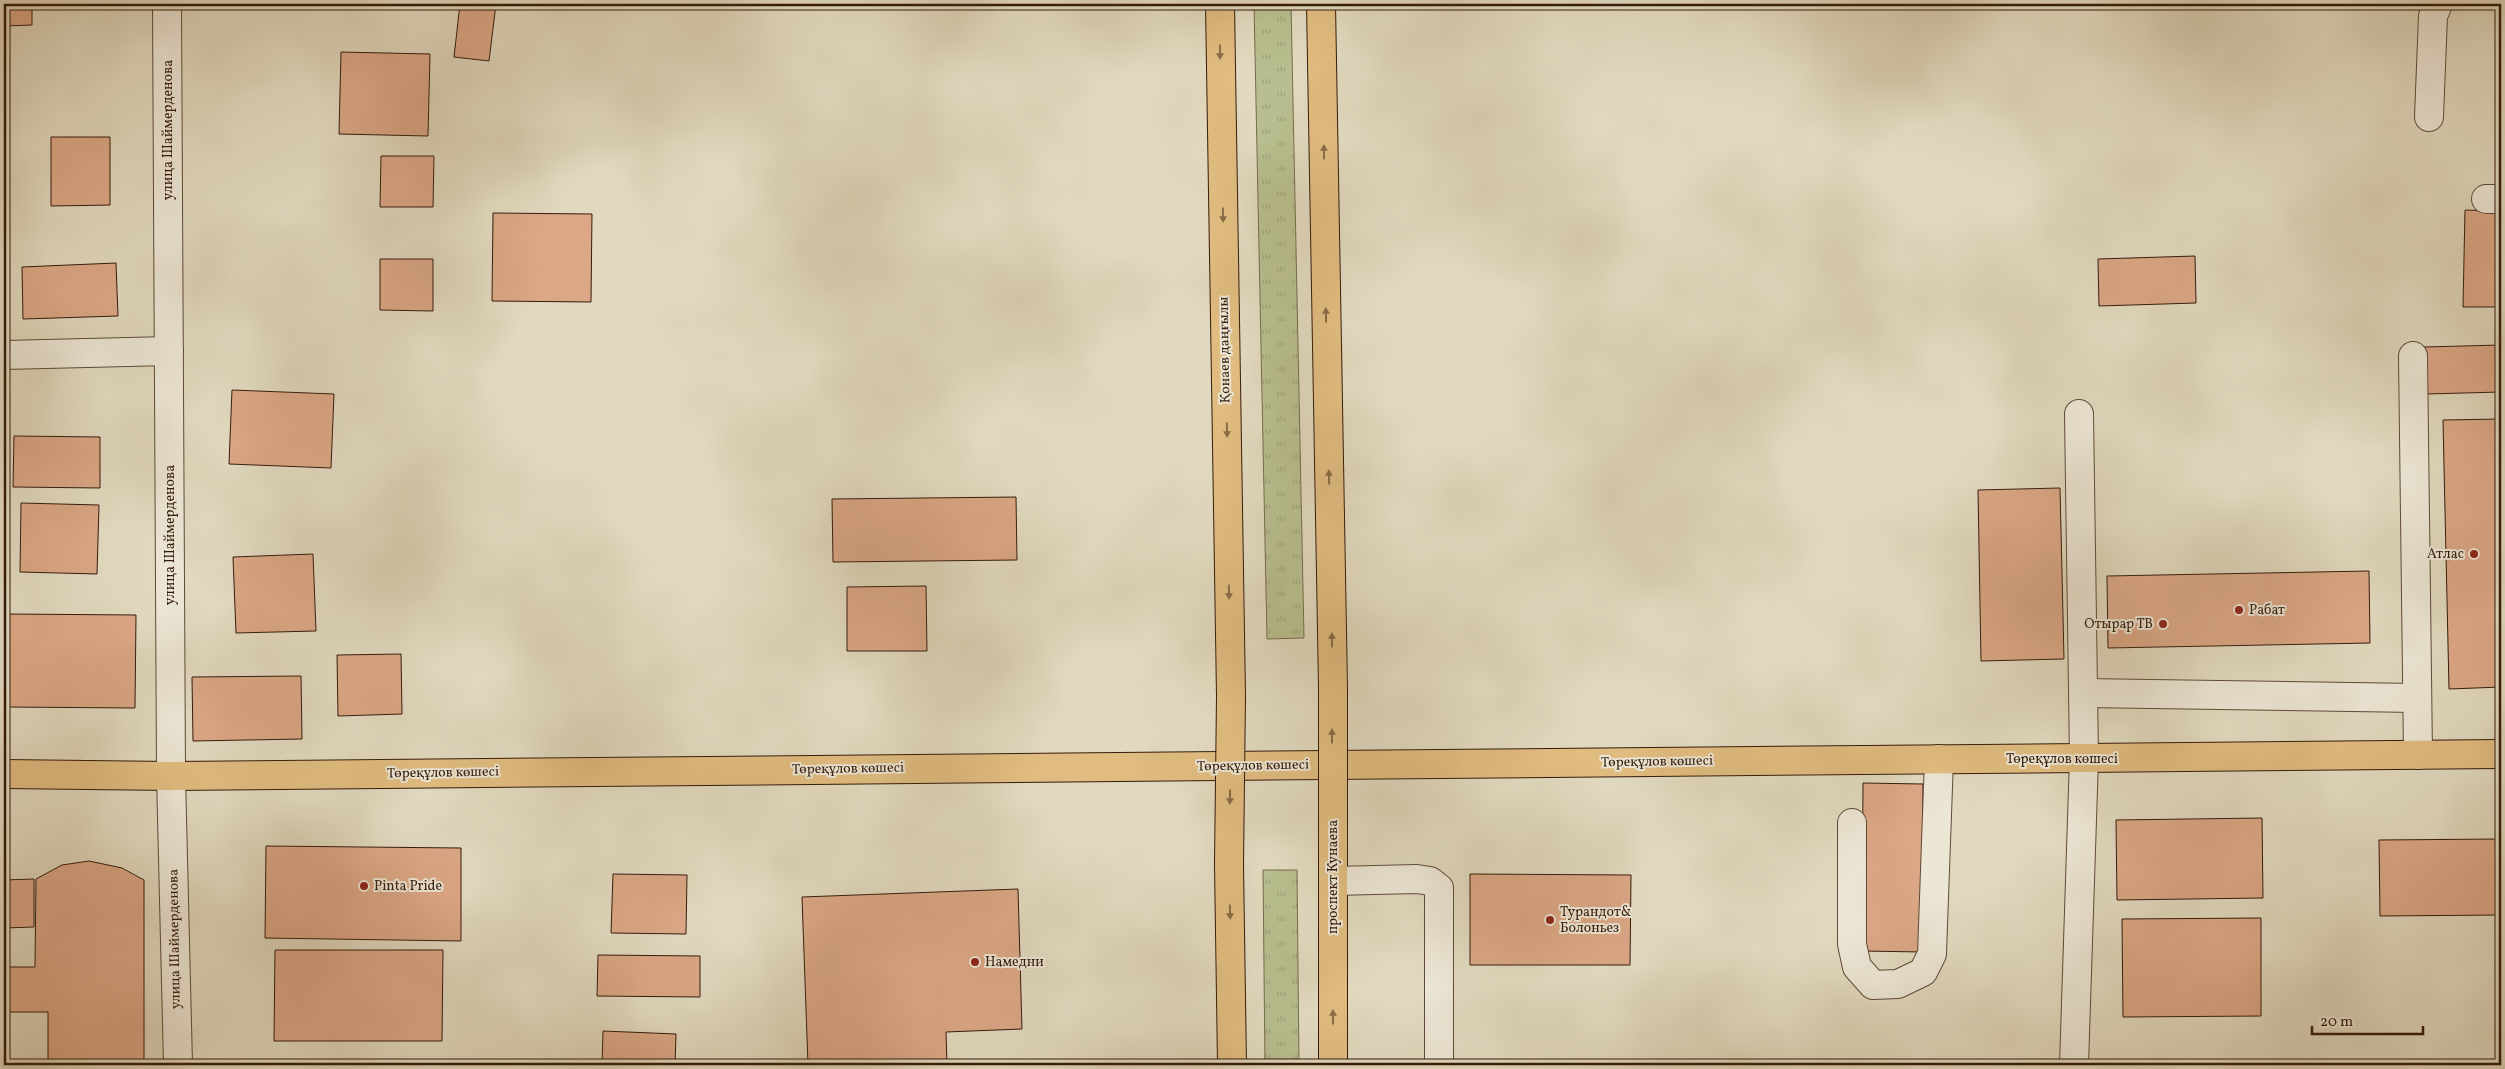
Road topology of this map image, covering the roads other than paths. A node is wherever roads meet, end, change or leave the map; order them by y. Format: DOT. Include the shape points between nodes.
graph roads {
  1 [pos="167,4"];
  2 [pos="1220,4"];
  3 [pos="1321,4"];
  4 [pos="2438,4"];
  5 [pos="2429,117"];
  6 [pos="169,351"];
  7 [pos="4,355"];
  8 [pos="2413,356"];
  9 [pos="2078,414"];
  10 [pos="2083,693"];
  11 [pos="2418,698"];
  12 [pos="2501,754"];
  13 [pos="2418,755"];
  14 [pos="2084,758"];
  15 [pos="1940,759"];
  16 [pos="4,774"];
  17 [pos="172,776"];
  18 [pos="1852,823"];
  19 [pos="1333,868"];
  20 [pos="178,1065"];
  21 [pos="1232,1065"];
  22 [pos="1333,1065"];
  23 [pos="1439,1065"];
  24 [pos="2074,1065"];
  1 -- 6 [label="street, улица Шаймерденова"];
  2 -- 21 [label="main road, Қонаев даңғылы, one-way, bridge" via="1231,696"];
  19 -- 3 [label="main road, проспект Кунаева, one-way, bridge"];
  4 -- 5 [label="street" via="2433,16"];
  6 -- 7 [label="street"];
  6 -- 17 [label="street, улица Шаймерденова"];
  8 -- 11 [label="street"];
  9 -- 10 [label="street"];
  10 -- 11 [label="street"];
  10 -- 14 [label="street"];
  11 -- 13 [label="street"];
  12 -- 13 [label="main road, Төреқұлов көшесі"];
  13 -- 14 [label="main road, Төреқұлов көшесі"];
  14 -- 15 [label="main road, Төреқұлов көшесі"];
  14 -- 24 [label="street"];
  15 -- 17 [label="main road, Төреқұлов көшесі"];
  15 -- 18 [label="street" via="1932,954 1923,972 1898,984 1872,985 1857,966 1852,944"];
  16 -- 17 [label="main road, Төреқұлов көшесі"];
  17 -- 20 [label="street, улица Шаймерденова"];
  22 -- 19 [label="main road, проспект Кунаева, one-way"];
  19 -- 23 [label="street" via="1430,881 1439,888"];
}
